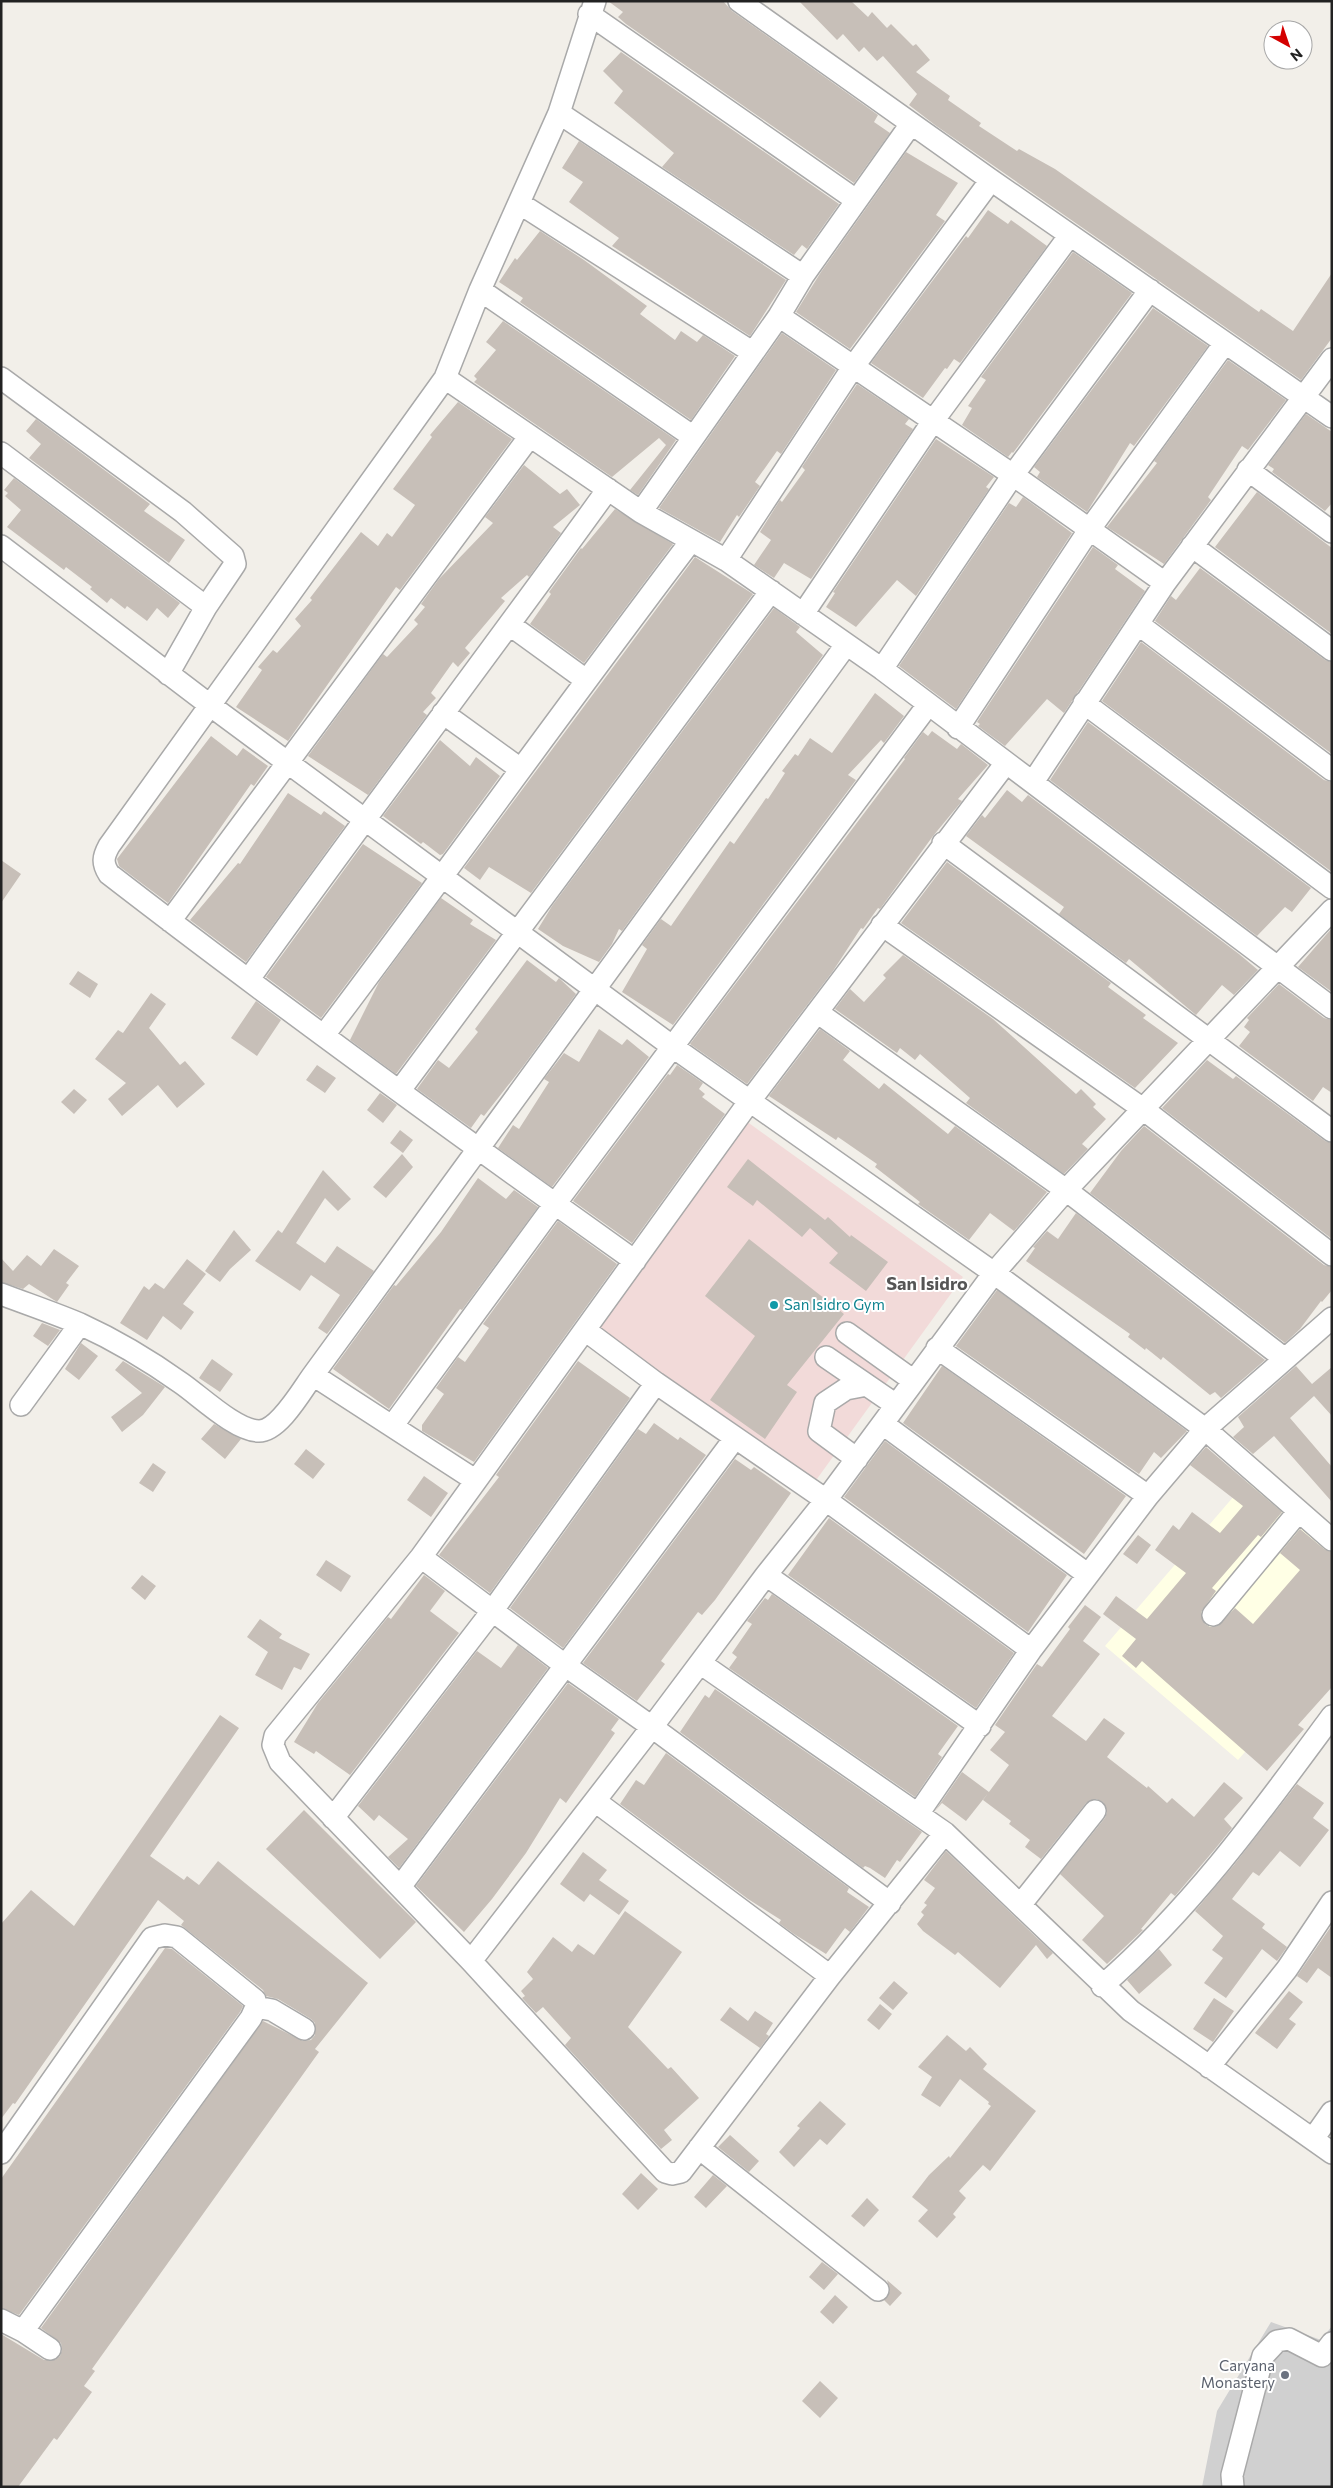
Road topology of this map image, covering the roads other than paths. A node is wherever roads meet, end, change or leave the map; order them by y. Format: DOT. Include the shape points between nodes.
graph roads {
  1 [pos="739,1"];
  2 [pos="592,8"];
  3 [pos="560,113"];
  4 [pos="912,124"];
  5 [pos="991,180"];
  6 [pos="856,200"];
  7 [pos="519,202"];
  8 [pos="1070,235"];
  9 [pos="803,276"];
  10 [pos="480,290"];
  11 [pos="1150,290"];
  12 [pos="779,316"];
  13 [pos="1225,343"];
  14 [pos="752,352"];
  15 [pos="1332,359"];
  16 [pos="853,367"];
  17 [pos="1,378"];
  18 [pos="445,378"];
  19 [pos="1304,397"];
  20 [pos="1332,417"];
  21 [pos="933,421"];
  22 [pos="530,436"];
  23 [pos="692,436"];
  24 [pos="1,452"];
  25 [pos="1248,470"];
  26 [pos="1013,475"];
  27 [pos="608,488"];
  28 [pos="641,512"];
  29 [pos="1089,530"];
  30 [pos="1332,532"];
  31 [pos="691,541"];
  32 [pos="1,546"];
  33 [pos="1192,546"];
  34 [pos="726,560"];
  35 [pos="1165,583"];
  36 [pos="771,591"];
  37 [pos="206,607"];
  38 [pos="803,614"];
  39 [pos="1138,624"];
  40 [pos="510,625"];
  41 [pos="846,645"];
  42 [pos="1332,650"];
  43 [pos="882,669"];
  44 [pos="168,674"];
  45 [pos="586,680"];
  46 [pos="1084,703"];
  47 [pos="928,705"];
  48 [pos="211,706"];
  49 [pos="444,713"];
  50 [pos="958,728"];
  51 [pos="288,762"];
  52 [pos="1006,763"];
  53 [pos="520,768"];
  54 [pos="1332,770"];
  55 [pos="1032,782"];
  56 [pos="364,818"];
  57 [pos="944,843"];
  58 [pos="443,876"];
  59 [pos="1332,888"];
  60 [pos="1332,910"];
  61 [pos="170,921"];
  62 [pos="882,926"];
  63 [pos="519,932"];
  64 [pos="1277,967"];
  65 [pos="249,979"];
  66 [pos="597,990"];
  67 [pos="1332,1008"];
  68 [pos="817,1012"];
  69 [pos="324,1035"];
  70 [pos="1208,1039"];
  71 [pos="673,1047"];
  72 [pos="400,1090"];
  73 [pos="749,1102"];
  74 [pos="1143,1109"];
  75 [pos="1332,1131"];
  76 [pos="478,1149"];
  77 [pos="1066,1190"];
  78 [pos="555,1204"];
  79 [pos="1332,1255"];
  80 [pos="635,1261"];
  81 [pos="994,1272"];
  82 [pos="1,1294"];
  83 [pos="1332,1318"];
  84 [pos="80,1324"];
  85 [pos="585,1330"];
  86 [pos="847,1333"];
  87 [pos="937,1348"];
  88 [pos="870,1351"];
  89 [pos="826,1357"];
  90 [pos="1285,1359"];
  91 [pos="313,1375"];
  92 [pos="861,1380"];
  93 [pos="914,1381"];
  94 [pos="656,1383"];
  95 [pos="21,1405"];
  96 [pos="896,1405"];
  97 [pos="883,1424"];
  98 [pos="394,1425"];
  99 [pos="1205,1428"];
  100 [pos="736,1438"];
  101 [pos="857,1459"];
  102 [pos="475,1480"];
  103 [pos="1148,1496"];
  104 [pos="826,1500"];
  105 [pos="1298,1510"];
  106 [pos="1332,1540"];
  107 [pos="421,1556"];
  108 [pos="1087,1574"];
  109 [pos="766,1575"];
  110 [pos="493,1610"];
  111 [pos="1213,1614"];
  112 [pos="1031,1650"];
  113 [pos="700,1663"];
  114 [pos="566,1666"];
  115 [pos="1332,1716"];
  116 [pos="980,1726"];
  117 [pos="652,1727"];
  118 [pos="595,1801"];
  119 [pos="1095,1811"];
  120 [pos="918,1814"];
  121 [pos="333,1818"];
  122 [pos="945,1834"];
  123 [pos="400,1887"];
  124 [pos="1332,1902"];
  125 [pos="890,1903"];
  126 [pos="1021,1904"];
  127 [pos="471,1961"];
  128 [pos="830,1976"];
  129 [pos="1102,1986"];
  130 [pos="256,2007"];
  131 [pos="304,2029"];
  132 [pos="1210,2067"];
  133 [pos="1332,2112"];
  134 [pos="1313,2139"];
  135 [pos="699,2148"];
  136 [pos="1,2153"];
  137 [pos="1332,2153"];
  138 [pos="878,2290"];
  139 [pos="1,2320"];
  140 [pos="24,2331"];
  141 [pos="1332,2343"];
  142 [pos="50,2349"];
  143 [pos="1232,2487"];
  1 -- 4 [label="street"];
  2 -- 3 [label="street"];
  2 -- 6 [label="street"];
  3 -- 7 [label="street"];
  3 -- 9 [label="street"];
  4 -- 5 [label="street"];
  4 -- 6 [label="street"];
  5 -- 8 [label="street"];
  5 -- 16 [label="street"];
  6 -- 9 [label="street"];
  7 -- 10 [label="street"];
  7 -- 14 [label="street"];
  8 -- 11 [label="street"];
  8 -- 21 [label="street"];
  9 -- 12 [label="street"];
  10 -- 18 [label="street"];
  10 -- 23 [label="street"];
  11 -- 13 [label="street"];
  11 -- 26 [label="street"];
  12 -- 14 [label="street"];
  12 -- 16 [label="street"];
  13 -- 19 [label="street"];
  13 -- 29 [label="street"];
  14 -- 23 [label="street"];
  15 -- 19 [label="street"];
  16 -- 21 [label="street"];
  16 -- 34 [label="street"];
  17 -- 37 [label="street" via="183,512 233,556 235,564"];
  18 -- 22 [label="street"];
  18 -- 48 [label="street"];
  19 -- 20 [label="street"];
  19 -- 25 [label="street"];
  21 -- 26 [label="street"];
  21 -- 38 [label="street"];
  22 -- 27 [label="street"];
  22 -- 51 [label="street"];
  23 -- 28 [label="street"];
  24 -- 37 [label="street"];
  25 -- 30 [label="street"];
  25 -- 33 [label="street"];
  26 -- 29 [label="street"];
  26 -- 43 [label="street"];
  27 -- 28 [label="street"];
  27 -- 40 [label="street"];
  28 -- 31 [label="street"];
  29 -- 35 [label="street"];
  29 -- 50 [label="street"];
  31 -- 34 [label="street"];
  31 -- 45 [label="street"];
  32 -- 44 [label="street"];
  33 -- 35 [label="street"];
  33 -- 42 [label="street"];
  34 -- 36 [label="street"];
  35 -- 39 [label="street"];
  36 -- 38 [label="street"];
  36 -- 63 [label="street"];
  37 -- 44 [label="street"];
  38 -- 41 [label="street"];
  39 -- 46 [label="street"];
  39 -- 54 [label="street"];
  40 -- 45 [label="street"];
  40 -- 49 [label="street"];
  41 -- 43 [label="street"];
  41 -- 66 [label="street"];
  43 -- 47 [label="street"];
  44 -- 48 [label="street"];
  45 -- 53 [label="street"];
  46 -- 55 [label="street"];
  46 -- 59 [label="street"];
  47 -- 50 [label="street"];
  47 -- 71 [label="street"];
  48 -- 51 [label="street"];
  48 -- 61 [label="street" via="104,856 109,874"];
  49 -- 53 [label="street"];
  49 -- 56 [label="street"];
  50 -- 52 [label="street"];
  51 -- 56 [label="street"];
  51 -- 61 [label="street"];
  52 -- 55 [label="street"];
  52 -- 57 [label="street"];
  53 -- 58 [label="street"];
  55 -- 64 [label="street"];
  56 -- 58 [label="street"];
  56 -- 65 [label="street"];
  57 -- 62 [label="street"];
  57 -- 70 [label="street"];
  58 -- 63 [label="street"];
  58 -- 69 [label="street"];
  60 -- 64 [label="street"];
  61 -- 65 [label="street"];
  62 -- 68 [label="street"];
  62 -- 74 [label="street"];
  63 -- 66 [label="street"];
  63 -- 72 [label="street"];
  64 -- 67 [label="street"];
  64 -- 70 [label="street"];
  65 -- 69 [label="street"];
  66 -- 71 [label="street"];
  66 -- 76 [label="street"];
  68 -- 73 [label="street"];
  68 -- 77 [label="street"];
  69 -- 72 [label="street"];
  70 -- 74 [label="street"];
  70 -- 75 [label="street"];
  71 -- 73 [label="street"];
  71 -- 78 [label="street"];
  72 -- 76 [label="street"];
  73 -- 80 [label="street"];
  73 -- 81 [label="street"];
  74 -- 77 [label="street"];
  74 -- 79 [label="street"];
  76 -- 78 [label="street"];
  76 -- 91 [label="street"];
  77 -- 81 [label="street"];
  77 -- 90 [label="street"];
  78 -- 80 [label="street"];
  78 -- 98 [label="street"];
  80 -- 85 [label="street"];
  81 -- 87 [label="street"];
  81 -- 99 [label="street"];
  82 -- 84 [label="street"];
  83 -- 90 [label="street"];
  84 -- 91 [label="street" via="136,1354 250,1429 260,1431 281,1419"];
  84 -- 95 [label="street"];
  85 -- 94 [label="street"];
  85 -- 102 [label="street"];
  86 -- 88 [label="street"];
  87 -- 93 [label="street"];
  87 -- 103 [label="street"];
  88 -- 92 [label="street"];
  88 -- 93 [label="street"];
  89 -- 92 [label="street"];
  90 -- 99 [label="street"];
  91 -- 98 [label="street"];
  92 -- 96 [label="street"];
  92 -- 101 [label="street" via="825,1403 819,1431"];
  93 -- 96 [label="street"];
  94 -- 100 [label="street"];
  94 -- 110 [label="street"];
  96 -- 97 [label="street"];
  97 -- 101 [label="street"];
  97 -- 108 [label="street"];
  98 -- 102 [label="street"];
  99 -- 103 [label="street"];
  99 -- 105 [label="street"];
  100 -- 104 [label="street"];
  100 -- 114 [label="street"];
  101 -- 104 [label="street"];
  102 -- 107 [label="street"];
  103 -- 108 [label="street"];
  104 -- 109 [label="street"];
  104 -- 112 [label="street"];
  105 -- 106 [label="street"];
  105 -- 111 [label="street"];
  107 -- 110 [label="street"];
  107 -- 121 [label="street" via="275,1736 273,1745 280,1762"];
  108 -- 112 [label="street"];
  109 -- 113 [label="street"];
  109 -- 116 [label="street"];
  110 -- 114 [label="street"];
  110 -- 121 [label="street"];
  112 -- 116 [label="street"];
  113 -- 117 [label="street"];
  113 -- 120 [label="street"];
  114 -- 117 [label="street"];
  114 -- 123 [label="street"];
  115 -- 129 [label="street" via="1206,1880 1134,1958"];
  116 -- 120 [label="street"];
  117 -- 118 [label="street"];
  117 -- 125 [label="street"];
  118 -- 127 [label="street"];
  118 -- 128 [label="street"];
  119 -- 126 [label="street"];
  120 -- 122 [label="street"];
  121 -- 123 [label="street"];
  122 -- 125 [label="street"];
  122 -- 126 [label="street"];
  123 -- 127 [label="street"];
  124 -- 132 [label="street" via="1287,1969"];
  125 -- 128 [label="street"];
  126 -- 129 [label="street"];
  127 -- 135 [label="street" via="666,2172 681,2172"];
  128 -- 135 [label="street"];
  129 -- 132 [label="street" via="1131,2011"];
  130 -- 131 [label="street" via="272,2010"];
  130 -- 136 [label="street" via="255,2000 176,1937 152,1938"];
  130 -- 140 [label="street" via="252,2018"];
  132 -- 134 [label="street"];
  133 -- 134 [label="street"];
  134 -- 137 [label="street"];
  135 -- 138 [label="street"];
  139 -- 140 [label="street"];
  140 -- 142 [label="street"];
  141 -- 143 [label="street" via="1322,2356 1289,2340 1278,2341 1263,2356 1232,2475"];
}
